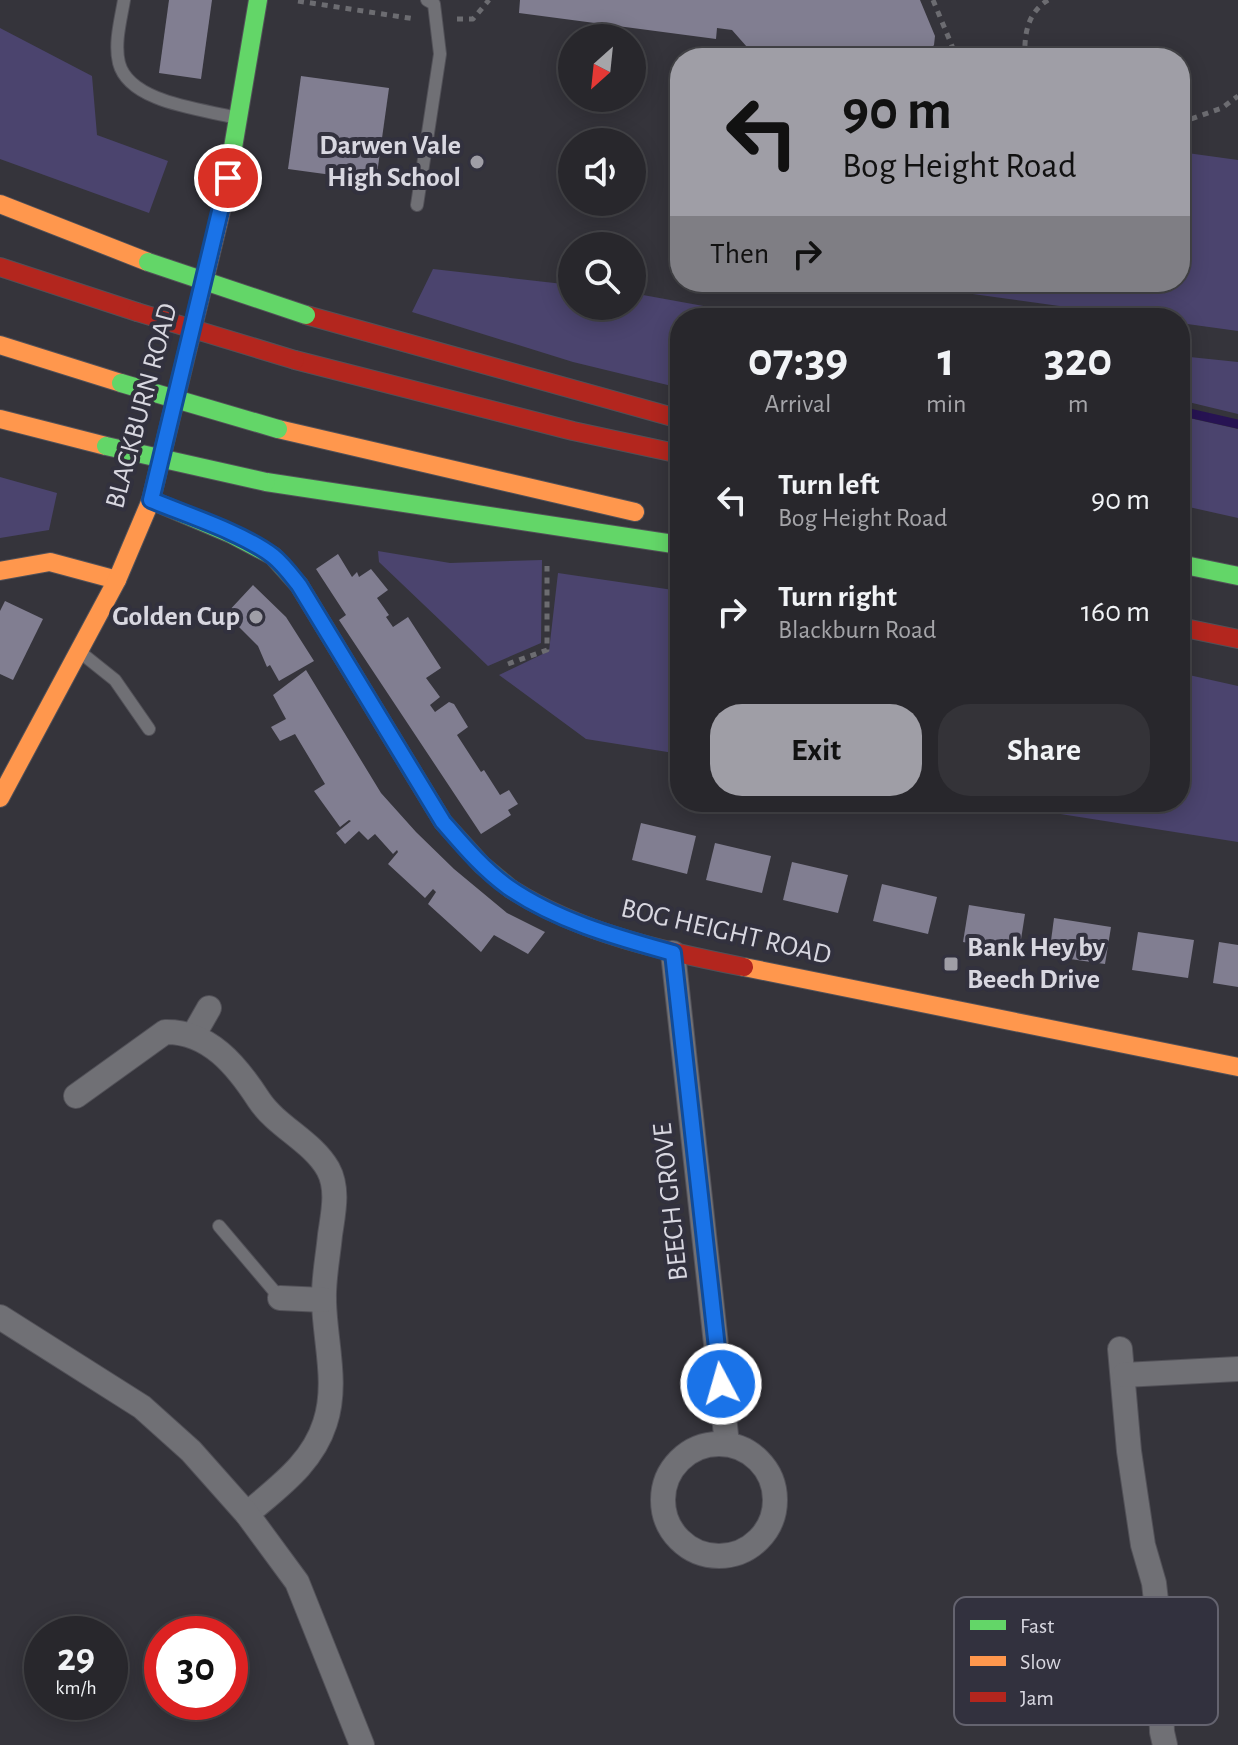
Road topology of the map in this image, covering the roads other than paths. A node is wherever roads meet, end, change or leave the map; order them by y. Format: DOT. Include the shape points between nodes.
graph roads {
  1 [pos="124,0"];
  2 [pos="258,0"];
  3 [pos="427,0"];
  4 [pos="240,119"];
  5 [pos="0,204"];
  6 [pos="417,205"];
  7 [pos="0,267"];
  8 [pos="0,345"];
  9 [pos="670,416"];
  10 [pos="0,419"];
  11 [pos="670,452"];
  12 [pos="151,500"];
  13 [pos="649,515"];
  14 [pos="670,543"];
  15 [pos="1190,566"];
  16 [pos="0,571"];
  17 [pos="1238,576"];
  18 [pos="117,580"];
  19 [pos="1190,629"];
  20 [pos="1238,639"];
  21 [pos="80,652"];
  22 [pos="149,729"];
  23 [pos="0,798"];
  24 [pos="673,953"];
  25 [pos="209,1008"];
  26 [pos="193,1036"];
  27 [pos="1238,1067"];
  28 [pos="76,1096"];
  29 [pos="219,1226"];
  30 [pos="280,1298"];
  31 [pos="324,1300"];
  32 [pos="0,1317"];
  33 [pos="1120,1349"];
  34 [pos="1238,1369"];
  35 [pos="1124,1375"];
  36 [pos="727,1444"];
  37 [pos="247,1514"];
  38 [pos="1156,1597"];
  39 [pos="1162,1725"];
  40 [pos="362,1745"];
  41 [pos="1165,1745"];
  1 -- 4 [label="lane" via="119,64 132,84 151,96"];
  2 -- 4 [label="main road, BLACKBURN ROAD"];
  3 -- 6 [label="lane" via="434,4 440,54"];
  4 -- 12 [label="main road, BLACKBURN ROAD"];
  5 -- 9 [label="main road, bridge" via="148,262 306,315"];
  7 -- 11 [label="main road, bridge" via="295,360"];
  8 -- 13 [label="main road, bridge" via="278,429"];
  10 -- 14 [label="main road, bridge" via="266,482"];
  12 -- 18 [label="main road, BLACKBURN ROAD"];
  12 -- 24 [label="main road, BOG HEIGHT ROAD" via="273,556 299,585 443,822 471,855 508,886 562,916"];
  15 -- 17 [label="main road"];
  16 -- 18 [label="main road" via="50,562"];
  18 -- 21 [label="main road, BLACKBURN ROAD"];
  19 -- 20 [label="main road"];
  21 -- 22 [label="lane" via="115,680"];
  21 -- 23 [label="main road, BLACKBURN ROAD"];
  24 -- 27 [label="main road, BOG HEIGHT ROAD"];
  24 -- 36 [label="street, BEECH GROVE"];
  25 -- 26 [label="street"];
  26 -- 28 [label="street" via="165,1032"];
  26 -- 31 [label="street" via="228,1059 271,1115 329,1169 335,1192"];
  29 -- 30 [label="lane"];
  30 -- 31 [label="street"];
  31 -- 37 [label="street" via="331,1381 325,1424 311,1456"];
  32 -- 37 [label="street" via="142,1407 191,1451"];
  33 -- 35 [label="street"];
  34 -- 35 [label="street"];
  35 -- 38 [label="street" via="1129,1451"];
  36 -- 36 [label="street" via="761,1462 776,1502 763,1537 748,1549 716,1557 680,1541 663,1511 663,1491 680,1459 698,1447"];
  37 -- 40 [label="street" via="297,1582"];
  39 -- 41 [label="street"];
}
